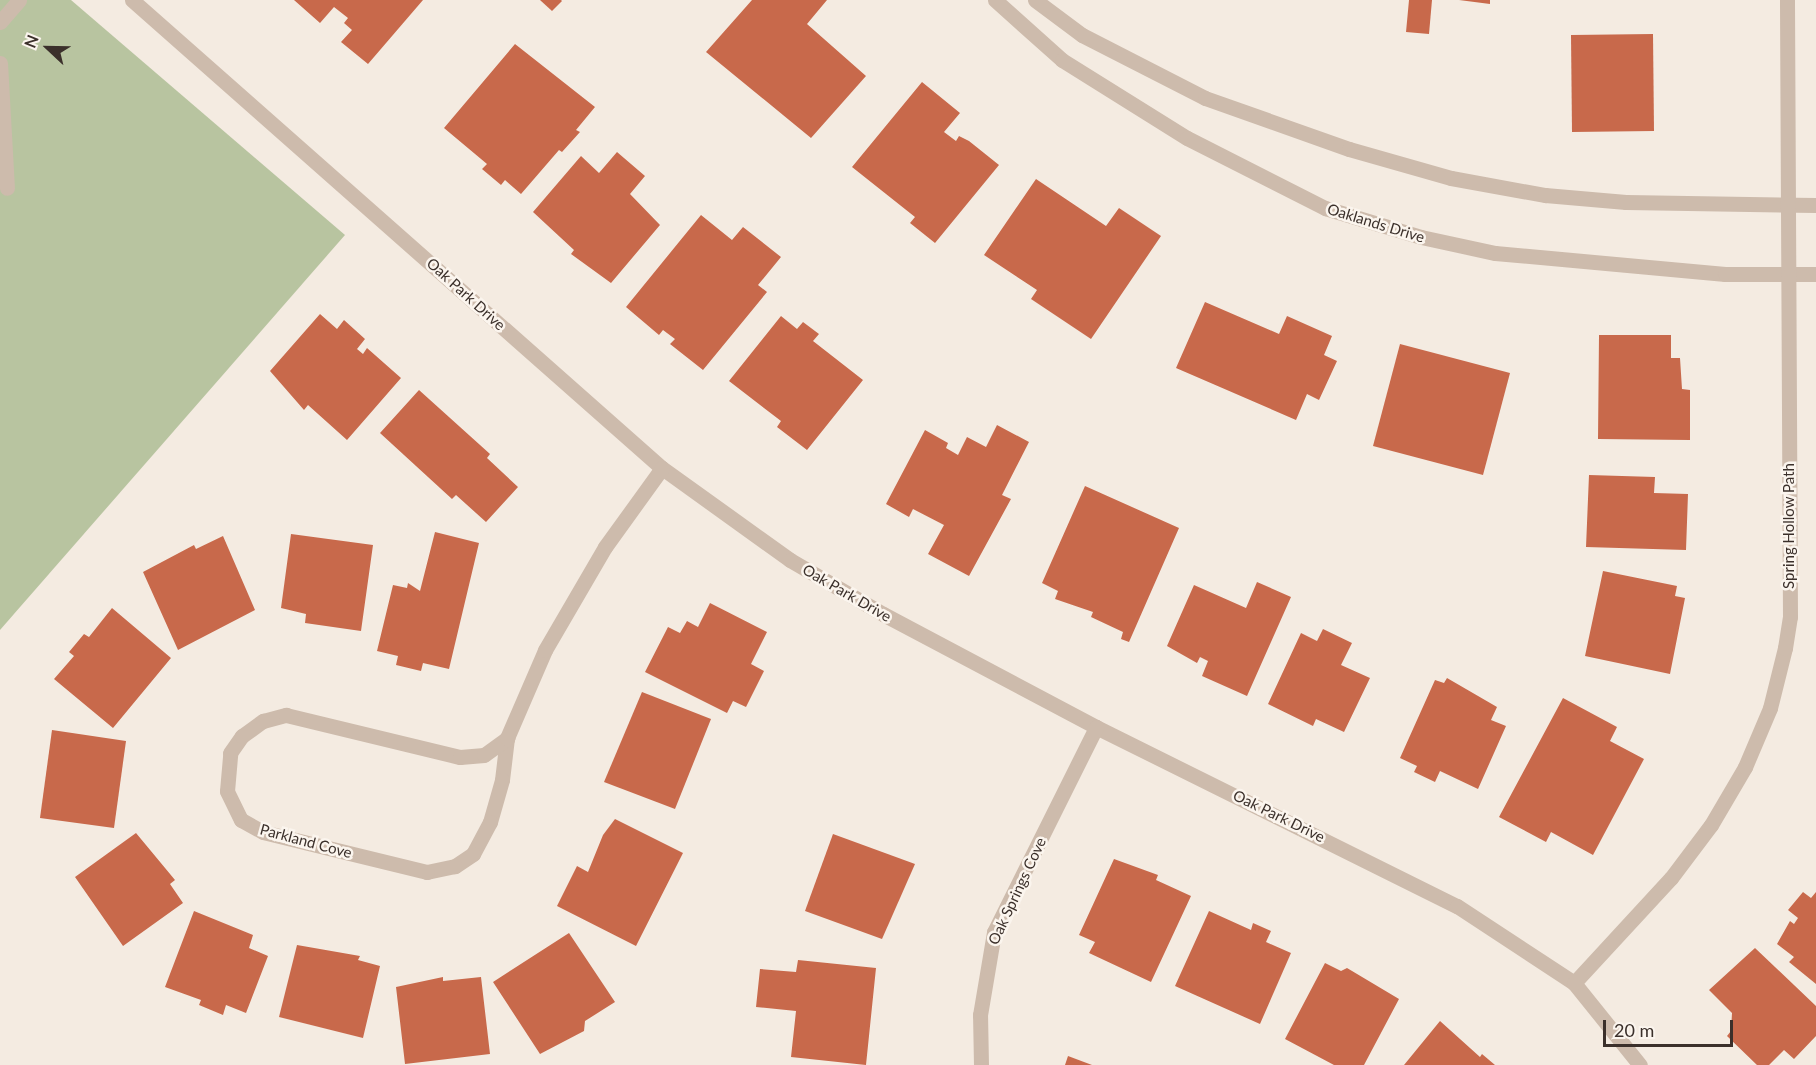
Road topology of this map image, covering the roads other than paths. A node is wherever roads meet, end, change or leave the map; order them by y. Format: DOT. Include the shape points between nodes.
graph roads {
  1 [pos="19,0"];
  2 [pos="132,0"];
  3 [pos="995,0"];
  4 [pos="1035,0"];
  5 [pos="1787,0"];
  6 [pos="0,22"];
  7 [pos="0,63"];
  8 [pos="7,188"];
  9 [pos="1786,205"];
  10 [pos="1816,205"];
  11 [pos="1788,274"];
  12 [pos="1816,274"];
  13 [pos="662,468"];
  14 [pos="1096,727"];
  15 [pos="507,738"];
  16 [pos="1574,983"];
  17 [pos="981,1065"];
  18 [pos="1640,1065"];
  1 -- 6 [label="street"];
  2 -- 13 [label="street, Oak Park Drive"];
  3 -- 11 [label="street, Oaklands Drive" via="1062,60 1187,138 1325,208 1421,237 1495,253 1725,274"];
  4 -- 9 [label="street" via="1092,40 1205,98 1349,149 1452,178 1545,195 1626,202"];
  5 -- 9 [label="street, Spring Hollow Path"];
  7 -- 8 [label="street"];
  9 -- 10 [label="street"];
  9 -- 11 [label="street, Spring Hollow Path"];
  11 -- 12 [label="street, Oaklands Drive"];
  11 -- 16 [label="street, Spring Hollow Path" via="1790,617 1770,708 1745,767 1711,825 1671,878"];
  13 -- 14 [label="street, Oak Park Drive" via="790,560"];
  13 -- 15 [label="street, Parkland Cove" via="605,547 545,650"];
  14 -- 16 [label="street, Oak Park Drive" via="1458,906"];
  14 -- 17 [label="street, Oak Springs Cove" via="994,932 980,1015"];
  15 -- 15 [label="street, Parkland Cove" via="484,755 460,757 286,715 263,721 242,736 230,753 227,791 241,820 263,832 427,872 455,867 473,854 490,822 502,780"];
  16 -- 18 [label="street, Oak Park Drive"];
}
